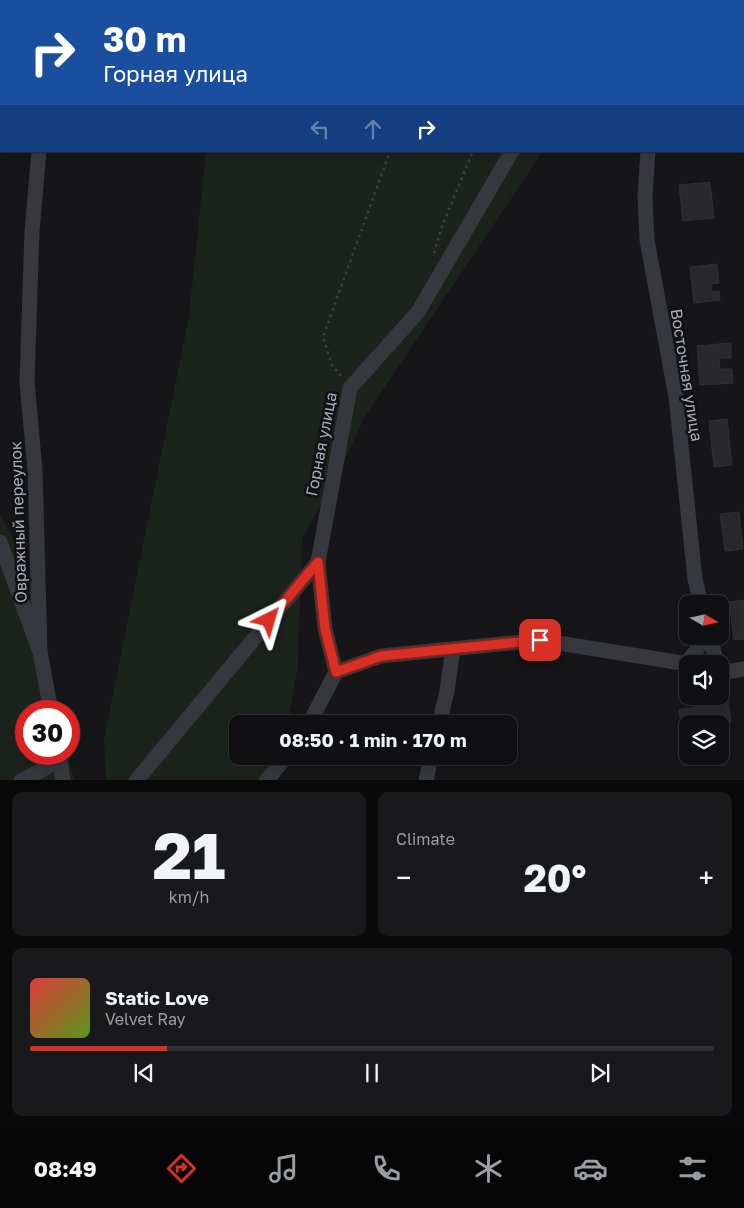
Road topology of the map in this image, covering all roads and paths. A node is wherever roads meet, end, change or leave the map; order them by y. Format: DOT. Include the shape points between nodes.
graph roads {
  1 [pos="39,152"];
  2 [pos="390,152"];
  3 [pos="473,152"];
  4 [pos="511,152"];
  5 [pos="648,152"];
  6 [pos="433,257"];
  7 [pos="350,388"];
  8 [pos="0,542"];
  9 [pos="318,562"];
  10 [pos="699,595"];
  11 [pos="453,649"];
  12 [pos="40,652"];
  13 [pos="679,663"];
  14 [pos="744,669"];
  15 [pos="336,672"];
  16 [pos="729,672"];
  17 [pos="49,700"];
  18 [pos="314,715"];
  19 [pos="441,715"];
  20 [pos="46,765"];
  21 [pos="61,765"];
  22 [pos="279,765"];
  23 [pos="429,765"];
  24 [pos="21,780"];
  25 [pos="63,780"];
  26 [pos="136,780"];
  27 [pos="266,780"];
  28 [pos="426,780"];
  1 -- 12 [label="street, Овражный переулок" via="32,231 27,382 35,470"];
  2 -- 7 [label="path" via="323,337 332,365"];
  3 -- 6 [label="path"];
  4 -- 7 [label="street, Горная улица" via="418,312"];
  5 -- 10 [label="street, Восточная улица" via="647,240 676,397"];
  7 -- 9 [label="street, Горная улица"];
  8 -- 12 [label="street"];
  9 -- 15 [label="street, Горная улица" via="325,629"];
  9 -- 26 [label="street"];
  11 -- 13 [label="street" via="540,640"];
  11 -- 15 [label="street" via="381,656"];
  11 -- 19 [label="street"];
  12 -- 17 [label="street"];
  14 -- 16 [label="street"];
  15 -- 18 [label="street"];
  20 -- 24 [label="street"];
  21 -- 25 [label="street"];
  22 -- 27 [label="street"];
  23 -- 28 [label="street"];
}
